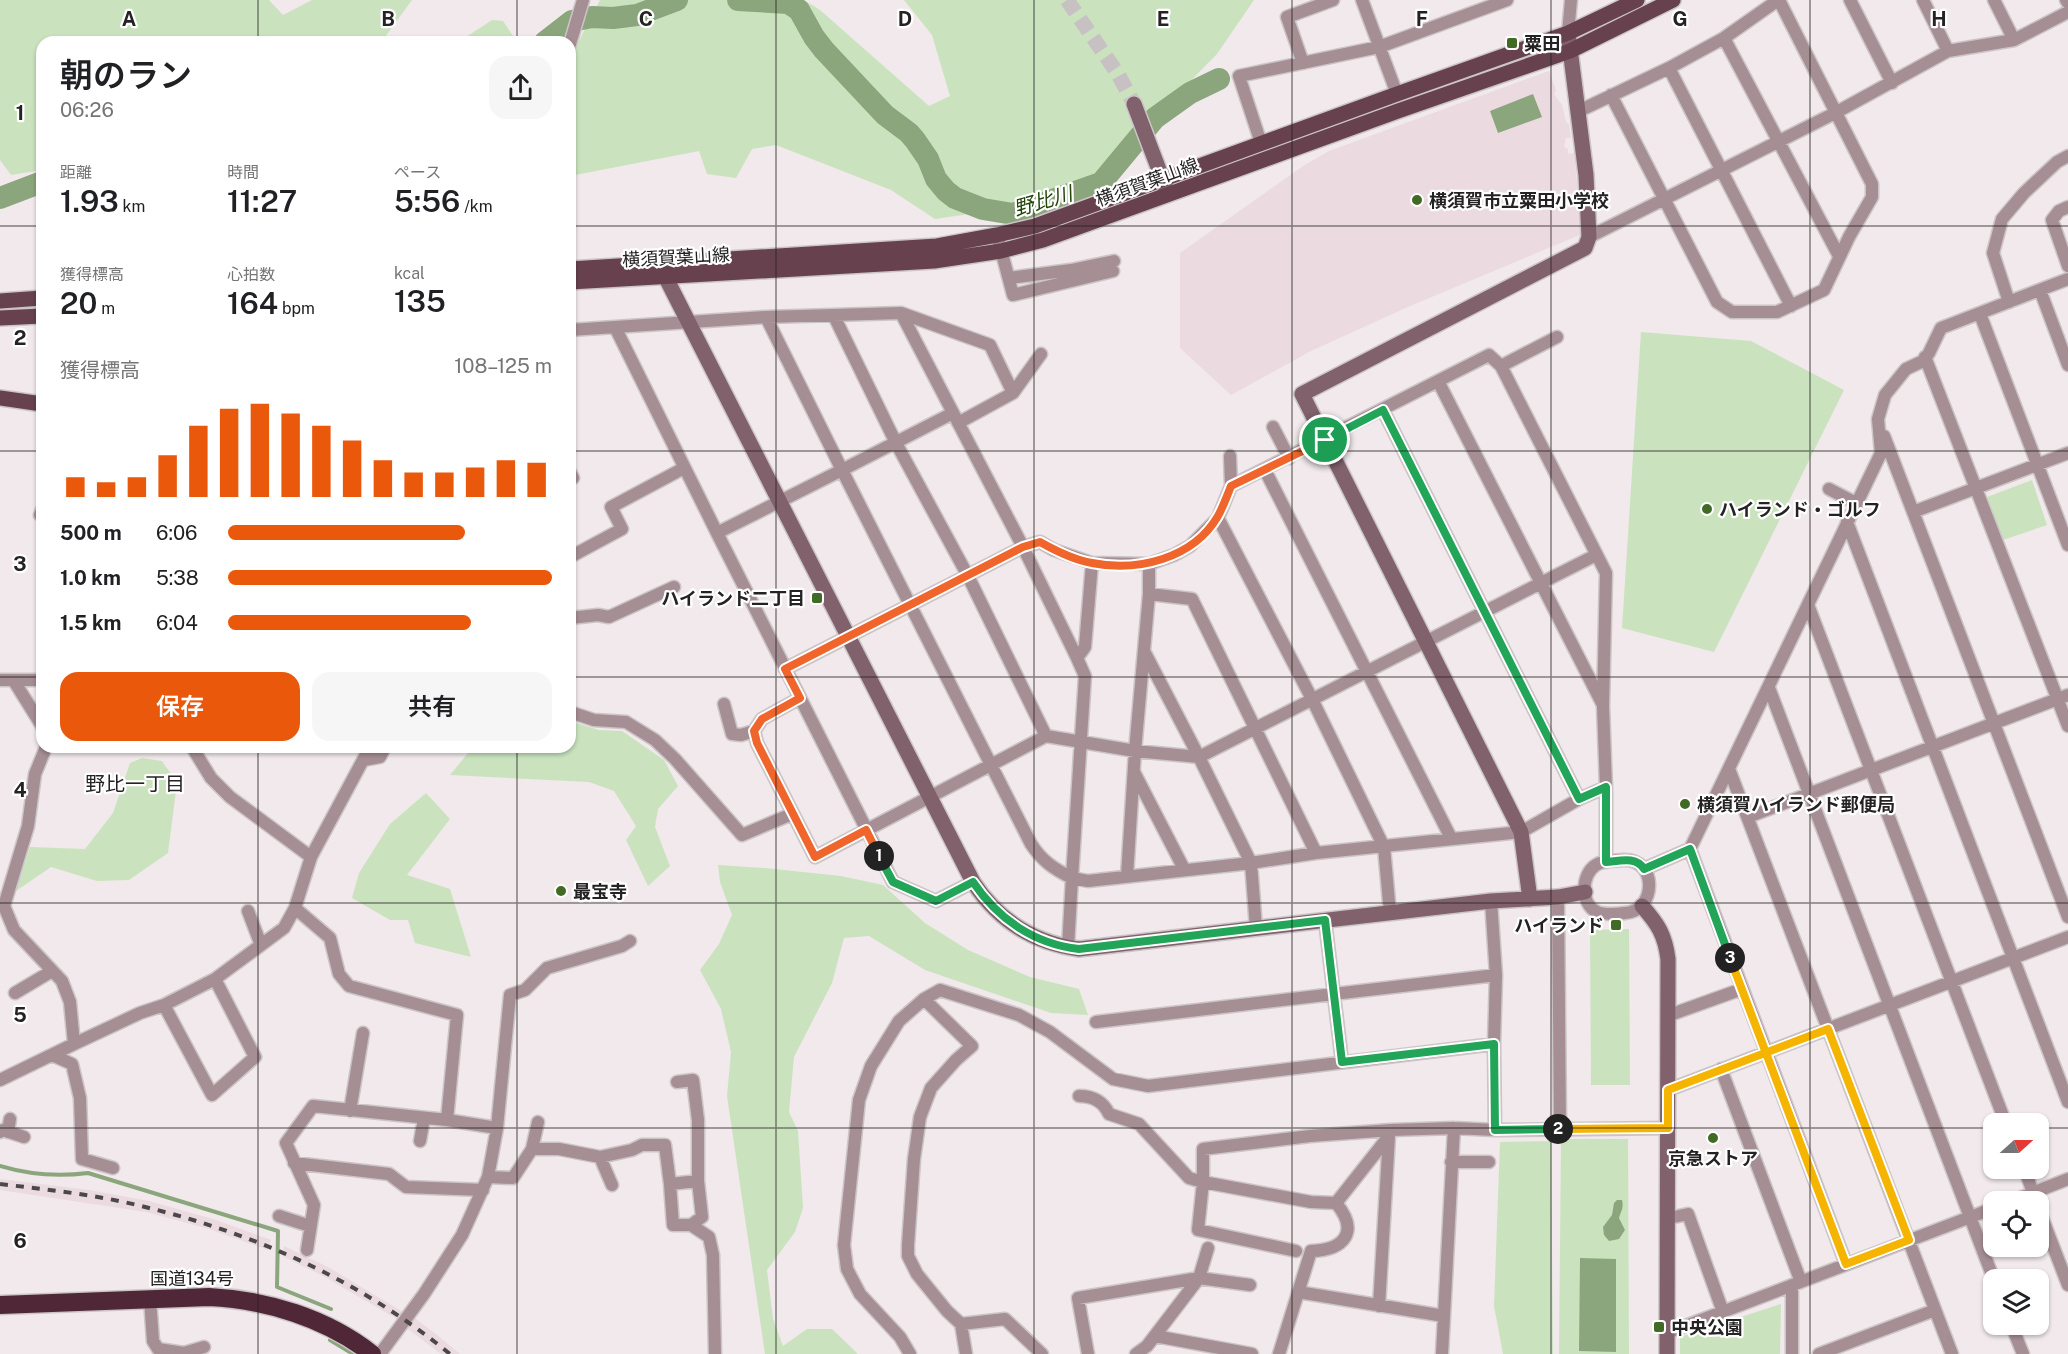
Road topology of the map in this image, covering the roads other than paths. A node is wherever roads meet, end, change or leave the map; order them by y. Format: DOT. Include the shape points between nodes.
graph roads {
  1 [pos="583,0"];
  2 [pos="1333,0"];
  3 [pos="1362,0"];
  4 [pos="1507,0"];
  5 [pos="1571,0"];
  6 [pos="1637,0"];
  7 [pos="1673,0"];
  8 [pos="1778,0"];
  9 [pos="1850,0"];
  10 [pos="1923,0"];
  11 [pos="1994,0"];
  12 [pos="2068,12"];
  13 [pos="1568,33"];
  14 [pos="572,36"];
  15 [pos="1724,38"];
  16 [pos="2014,40"];
  17 [pos="1379,47"];
  18 [pos="1570,51"];
  19 [pos="1948,51"];
  20 [pos="1303,63"];
  21 [pos="1669,68"];
  22 [pos="1892,82"];
  23 [pos="1397,94"];
  24 [pos="1611,95"];
  25 [pos="1137,110"];
  26 [pos="1579,111"];
  27 [pos="1835,113"];
  28 [pos="1779,141"];
  29 [pos="1261,143"];
  30 [pos="2068,156"];
  31 [pos="1722,170"];
  32 [pos="1162,179"];
  33 [pos="1168,196"];
  34 [pos="1664,199"];
  35 [pos="2068,207"];
  36 [pos="997,235"];
  37 [pos="1589,237"];
  38 [pos="1001,251"];
  39 [pos="1839,256"];
  40 [pos="2068,266"];
  41 [pos="576,269"];
  42 [pos="666,271"];
  43 [pos="1009,278"];
  44 [pos="2068,279"];
  45 [pos="576,281"];
  46 [pos="2040,290"];
  47 [pos="36,298"];
  48 [pos="0,301"];
  49 [pos="2009,302"];
  50 [pos="1791,306"];
  51 [pos="901,313"];
  52 [pos="1980,314"];
  53 [pos="36,316"];
  54 [pos="834,316"];
  55 [pos="766,317"];
  56 [pos="0,318"];
  57 [pos="688,321"];
  58 [pos="615,327"];
  59 [pos="576,330"];
  60 [pos="1557,337"];
  61 [pos="1041,354"];
  62 [pos="1926,357"];
  63 [pos="2068,365"];
  64 [pos="1501,366"];
  65 [pos="1438,381"];
  66 [pos="1013,393"];
  67 [pos="0,398"];
  68 [pos="36,403"];
  69 [pos="1383,410"];
  70 [pos="956,418"];
  71 [pos="1878,419"];
  72 [pos="1273,428"];
  73 [pos="1325,440"];
  74 [pos="896,443"];
  75 [pos="2068,453"];
  76 [pos="1230,456"];
  77 [pos="1289,458"];
  78 [pos="2037,464"];
  79 [pos="684,468"];
  80 [pos="842,470"];
  81 [pos="1264,470"];
  82 [pos="1231,486"];
  83 [pos="1976,488"];
  84 [pos="1829,489"];
  85 [pos="780,502"];
  86 [pos="1856,502"];
  87 [pos="1913,512"];
  88 [pos="1218,518"];
  89 [pos="1847,522"];
  90 [pos="717,533"];
  91 [pos="2068,544"];
  92 [pos="1023,547"];
  93 [pos="576,554"];
  94 [pos="1596,555"];
  95 [pos="1092,563"];
  96 [pos="1149,564"];
  97 [pos="968,576"];
  98 [pos="1541,583"];
  99 [pos="674,587"];
  100 [pos="1149,594"];
  101 [pos="910,605"];
  102 [pos="1808,605"];
  103 [pos="1486,611"];
  104 [pos="576,617"];
  105 [pos="848,636"];
  106 [pos="1425,642"];
  107 [pos="1144,650"];
  108 [pos="1077,658"];
  109 [pos="785,669"];
  110 [pos="1368,671"];
  111 [pos="0,680"];
  112 [pos="14,681"];
  113 [pos="36,681"];
  114 [pos="1769,688"];
  115 [pos="2063,697"];
  116 [pos="800,698"];
  117 [pos="1312,699"];
  118 [pos="724,704"];
  119 [pos="1603,706"];
  120 [pos="576,714"];
  121 [pos="36,716"];
  122 [pos="1994,723"];
  123 [pos="2068,726"];
  124 [pos="1255,728"];
  125 [pos="754,731"];
  126 [pos="1046,736"];
  127 [pos="1081,743"];
  128 [pos="1933,746"];
  129 [pos="1135,750"];
  130 [pos="43,753"];
  131 [pos="196,753"];
  132 [pos="367,753"];
  133 [pos="382,753"];
  134 [pos="1199,757"];
  135 [pos="364,760"];
  136 [pos="991,766"];
  137 [pos="1729,769"];
  138 [pos="1871,770"];
  139 [pos="1134,771"];
  140 [pos="1606,787"];
  141 [pos="1810,793"];
  142 [pos="930,797"];
  143 [pos="1579,799"];
  144 [pos="792,814"];
  145 [pos="1748,817"];
  146 [pos="866,830"];
  147 [pos="1521,832"];
  148 [pos="1451,838"];
  149 [pos="1384,847"];
  150 [pos="1690,849"];
  151 [pos="1316,853"];
  152 [pos="311,857"];
  153 [pos="1251,862"];
  154 [pos="1606,862"];
  155 [pos="1185,869"];
  156 [pos="1644,869"];
  157 [pos="1127,876"];
  158 [pos="1072,878"];
  159 [pos="973,882"];
  160 [pos="1584,892"];
  161 [pos="1558,897"];
  162 [pos="1530,899"];
  163 [pos="1491,901"];
  164 [pos="1642,906"];
  165 [pos="2,907"];
  166 [pos="295,908"];
  167 [pos="248,911"];
  168 [pos="1390,913"];
  169 [pos="2068,917"];
  170 [pos="1325,920"];
  171 [pos="1256,928"];
  172 [pos="2068,937"];
  173 [pos="630,941"];
  174 [pos="261,945"];
  175 [pos="1068,947"];
  176 [pos="2013,958"];
  177 [pos="52,971"];
  178 [pos="1496,975"];
  179 [pos="215,979"];
  180 [pos="1952,981"];
  181 [pos="1742,989"];
  182 [pos="15,993"];
  183 [pos="1334,995"];
  184 [pos="924,999"];
  185 [pos="164,1005"];
  186 [pos="1891,1005"];
  187 [pos="1667,1016"];
  188 [pos="1096,1022"];
  189 [pos="1828,1029"];
  190 [pos="363,1033"];
  191 [pos="74,1044"];
  192 [pos="1494,1044"];
  193 [pos="1766,1052"];
  194 [pos="52,1055"];
  195 [pos="1342,1062"];
  196 [pos="1721,1069"];
  197 [pos="0,1080"];
  198 [pos="677,1082"];
  199 [pos="1668,1090"];
  200 [pos="1078,1096"];
  201 [pos="2068,1102"];
  202 [pos="350,1111"];
  203 [pos="2002,1113"];
  204 [pos="424,1118"];
  205 [pos="10,1119"];
  206 [pos="447,1120"];
  207 [pos="538,1122"];
  208 [pos="497,1128"];
  209 [pos="1454,1128"];
  210 [pos="1668,1128"];
  211 [pos="1560,1129"];
  212 [pos="1495,1130"];
  213 [pos="4,1132"];
  214 [pos="1390,1133"];
  215 [pos="24,1137"];
  216 [pos="420,1141"];
  217 [pos="532,1149"];
  218 [pos="600,1156"];
  219 [pos="294,1162"];
  220 [pos="1451,1162"];
  221 [pos="1489,1162"];
  222 [pos="113,1168"];
  223 [pos="488,1177"];
  224 [pos="2068,1179"];
  225 [pos="698,1181"];
  226 [pos="1203,1182"];
  227 [pos="670,1184"];
  228 [pos="612,1185"];
  229 [pos="483,1190"];
  230 [pos="2046,1191"];
  231 [pos="1336,1203"];
  232 [pos="1983,1212"];
  233 [pos="279,1216"];
  234 [pos="1674,1217"];
  235 [pos="1970,1217"];
  236 [pos="691,1225"];
  237 [pos="310,1226"];
  238 [pos="2049,1236"];
  239 [pos="1909,1240"];
  240 [pos="1208,1248"];
  241 [pos="307,1250"];
  242 [pos="1296,1251"];
  243 [pos="1846,1264"];
  244 [pos="1990,1269"];
  245 [pos="1199,1278"];
  246 [pos="1796,1284"];
  247 [pos="1250,1285"];
  248 [pos="2068,1285"];
  249 [pos="1298,1292"];
  250 [pos="150,1299"];
  251 [pos="0,1305"];
  252 [pos="1379,1306"];
  253 [pos="1935,1310"];
  254 [pos="1723,1312"];
  255 [pos="1444,1316"];
  256 [pos="961,1324"];
  257 [pos="1667,1333"];
  258 [pos="2015,1335"];
  259 [pos="1155,1336"];
  260 [pos="204,1347"];
  261 [pos="1148,1350"];
  262 [pos="1220,1352"];
  263 [pos="372,1354"];
  264 [pos="380,1354"];
  265 [pos="716,1354"];
  266 [pos="910,1354"];
  267 [pos="966,1354"];
  268 [pos="1042,1354"];
  269 [pos="1088,1354"];
  270 [pos="1136,1354"];
  271 [pos="1252,1354"];
  272 [pos="1279,1354"];
  273 [pos="1442,1354"];
  274 [pos="1667,1354"];
  275 [pos="1792,1354"];
  276 [pos="1819,1354"];
  277 [pos="1952,1354"];
  278 [pos="2023,1354"];
  1 -- 14 [label="street"];
  2 -- 20 [label="street" via="1287,17"];
  3 -- 17 [label="street"];
  4 -- 17 [label="street"];
  5 -- 13 [label="street"];
  6 -- 13 [label="main road, 横須賀葉山線"];
  7 -- 18 [label="main road, 横須賀葉山線"];
  8 -- 15 [label="street"];
  8 -- 27 [label="street"];
  9 -- 22 [label="street"];
  10 -- 19 [label="street"];
  11 -- 16 [label="street"];
  12 -- 16 [label="street"];
  13 -- 18 [label="street"];
  13 -- 23 [label="main road, 横須賀葉山線"];
  15 -- 21 [label="street"];
  15 -- 28 [label="street"];
  16 -- 19 [label="street"];
  17 -- 20 [label="street"];
  17 -- 23 [label="street"];
  18 -- 26 [label="street"];
  18 -- 33 [label="main road, 横須賀葉山線"];
  19 -- 22 [label="street"];
  20 -- 29 [label="street" via="1239,76"];
  21 -- 24 [label="street"];
  21 -- 31 [label="street"];
  22 -- 27 [label="street"];
  23 -- 29 [label="main road, 横須賀葉山線"];
  24 -- 26 [label="street"];
  24 -- 34 [label="street"];
  25 -- 32 [label="street"];
  26 -- 37 [label="street"];
  27 -- 28 [label="street"];
  27 -- 39 [label="street" via="1872,184 1872,197"];
  28 -- 31 [label="street"];
  28 -- 39 [label="street"];
  29 -- 32 [label="main road, 横須賀葉山線"];
  30 -- 49 [label="street" via="2024,193 2002,219 1993,253"];
  31 -- 34 [label="street"];
  31 -- 50 [label="street"];
  32 -- 33 [label="street"];
  32 -- 36 [label="main road, 横須賀葉山線" via="1058,218"];
  33 -- 38 [label="main road, 横須賀葉山線"];
  34 -- 37 [label="street"];
  34 -- 50 [label="street" via="1717,302 1732,312 1777,312"];
  35 -- 40 [label="street" via="2052,220"];
  36 -- 38 [label="street"];
  36 -- 42 [label="main road, 横須賀葉山線" via="937,246"];
  37 -- 73 [label="street" via="1585,248 1302,394"];
  38 -- 42 [label="main road, 横須賀葉山線" via="934,261"];
  38 -- 43 [label="street"];
  39 -- 50 [label="street" via="1824,290"];
  41 -- 42 [label="main road, 横須賀葉山線"];
  42 -- 45 [label="main road, 横須賀葉山線"];
  42 -- 57 [label="street"];
  43 -- 43 [label="street" via="1013,295 1114,266 1071,270"];
  44 -- 46 [label="street"];
  46 -- 49 [label="street"];
  46 -- 63 [label="street"];
  47 -- 48 [label="main road"];
  49 -- 52 [label="street"];
  51 -- 54 [label="street"];
  51 -- 66 [label="street" via="990,345"];
  51 -- 70 [label="street"];
  52 -- 62 [label="street" via="1941,328"];
  52 -- 78 [label="street"];
  53 -- 56 [label="main road"];
  54 -- 55 [label="street"];
  54 -- 74 [label="street"];
  55 -- 57 [label="street"];
  55 -- 80 [label="street"];
  57 -- 58 [label="street"];
  57 -- 85 [label="street"];
  58 -- 59 [label="street"];
  58 -- 79 [label="street"];
  60 -- 64 [label="street"];
  61 -- 66 [label="street"];
  62 -- 71 [label="street" via="1906,369 1885,395"];
  62 -- 83 [label="street"];
  64 -- 65 [label="street" via="1489,355"];
  64 -- 94 [label="street"];
  65 -- 69 [label="street"];
  65 -- 98 [label="street"];
  66 -- 70 [label="street"];
  67 -- 68 [label="main road"];
  69 -- 73 [label="street"];
  69 -- 103 [label="street"];
  70 -- 74 [label="street"];
  70 -- 92 [label="street"];
  71 -- 86 [label="street" via="1881,453"];
  71 -- 87 [label="street"];
  72 -- 77 [label="street"];
  73 -- 77 [label="street"];
  73 -- 106 [label="street"];
  74 -- 80 [label="street"];
  74 -- 97 [label="street"];
  75 -- 78 [label="street"];
  76 -- 82 [label="street"];
  77 -- 81 [label="street"];
  78 -- 83 [label="street"];
  78 -- 91 [label="street"];
  79 -- 90 [label="street"];
  79 -- 93 [label="street" via="611,507 622,529"];
  80 -- 85 [label="street"];
  80 -- 101 [label="street"];
  81 -- 82 [label="street"];
  81 -- 110 [label="street"];
  82 -- 88 [label="street"];
  83 -- 87 [label="street"];
  83 -- 115 [label="street"];
  84 -- 86 [label="street"];
  85 -- 90 [label="street"];
  85 -- 105 [label="street"];
  86 -- 89 [label="street"];
  87 -- 122 [label="street"];
  88 -- 96 [label="street" via="1190,546"];
  88 -- 117 [label="street"];
  89 -- 102 [label="street"];
  89 -- 128 [label="street"];
  90 -- 109 [label="street"];
  92 -- 95 [label="street" via="1040,542"];
  92 -- 97 [label="street"];
  92 -- 108 [label="street"];
  94 -- 98 [label="street"];
  94 -- 119 [label="street" via="1606,573"];
  95 -- 96 [label="street"];
  95 -- 108 [label="street" via="1084,647"];
  96 -- 100 [label="street"];
  97 -- 101 [label="street"];
  97 -- 126 [label="street"];
  98 -- 103 [label="street"];
  98 -- 119 [label="street"];
  99 -- 104 [label="street" via="609,617"];
  100 -- 107 [label="street"];
  100 -- 124 [label="street" via="1192,599"];
  101 -- 105 [label="street"];
  101 -- 136 [label="street"];
  102 -- 114 [label="street"];
  102 -- 138 [label="street"];
  103 -- 106 [label="street"];
  103 -- 143 [label="street"];
  105 -- 109 [label="street"];
  105 -- 142 [label="street"];
  106 -- 110 [label="street"];
  106 -- 147 [label="street"];
  107 -- 129 [label="street"];
  107 -- 134 [label="street"];
  108 -- 127 [label="street" via="1085,676"];
  109 -- 116 [label="street"];
  110 -- 117 [label="street"];
  110 -- 148 [label="street"];
  111 -- 112 [label="street"];
  112 -- 113 [label="street"];
  112 -- 121 [label="street"];
  114 -- 137 [label="street"];
  114 -- 141 [label="street"];
  115 -- 122 [label="street"];
  115 -- 123 [label="street"];
  116 -- 125 [label="street" via="762,719"];
  116 -- 146 [label="street"];
  117 -- 124 [label="street"];
  117 -- 149 [label="street"];
  118 -- 125 [label="street" via="732,734"];
  119 -- 140 [label="street"];
  120 -- 144 [label="street" via="594,720 627,722 655,740 742,835"];
  122 -- 128 [label="street"];
  122 -- 169 [label="street"];
  124 -- 134 [label="street"];
  124 -- 151 [label="street"];
  125 -- 144 [label="street"];
  126 -- 127 [label="street"];
  126 -- 136 [label="street"];
  127 -- 129 [label="street"];
  127 -- 158 [label="street"];
  128 -- 138 [label="street"];
  128 -- 176 [label="street"];
  129 -- 134 [label="street"];
  129 -- 139 [label="street"];
  130 -- 165 [label="street" via="34,774 28,826"];
  131 -- 152 [label="street" via="211,778 230,797"];
  132 -- 135 [label="street"];
  133 -- 135 [label="street" via="380,757"];
  134 -- 153 [label="street"];
  135 -- 152 [label="street"];
  136 -- 142 [label="street"];
  136 -- 158 [label="street" via="1040,857 1051,868"];
  137 -- 145 [label="street"];
  137 -- 150 [label="street"];
  138 -- 141 [label="street"];
  138 -- 180 [label="street"];
  139 -- 155 [label="street"];
  139 -- 157 [label="street"];
  140 -- 143 [label="street"];
  140 -- 154 [label="street"];
  141 -- 145 [label="street"];
  141 -- 186 [label="street"];
  142 -- 146 [label="street"];
  142 -- 159 [label="street"];
  143 -- 147 [label="street"];
  144 -- 146 [label="street" via="815,857"];
  145 -- 189 [label="street"];
  146 -- 159 [label="street" via="893,882 936,901"];
  147 -- 148 [label="street"];
  147 -- 162 [label="street"];
  148 -- 149 [label="street"];
  149 -- 151 [label="street"];
  149 -- 168 [label="street"];
  150 -- 156 [label="street"];
  150 -- 181 [label="street"];
  151 -- 153 [label="street"];
  152 -- 166 [label="street"];
  153 -- 155 [label="street"];
  153 -- 171 [label="street"];
  154 -- 156 [label="street" via="1633,861"];
  154 -- 160 [label="street" via="1591,869"];
  155 -- 157 [label="street"];
  156 -- 164 [label="street" via="1649,884"];
  157 -- 158 [label="street" via="1088,881"];
  158 -- 175 [label="street"];
  159 -- 175 [label="street" via="1014,925 1045,941"];
  160 -- 161 [label="street"];
  160 -- 164 [label="street" via="1592,908 1599,912 1626,913"];
  161 -- 162 [label="street"];
  161 -- 211 [label="street"];
  162 -- 163 [label="street"];
  163 -- 168 [label="street"];
  163 -- 178 [label="street"];
  164 -- 187 [label="street" via="1659,925 1665,940"];
  165 -- 177 [label="street" via="14,930"];
  166 -- 174 [label="street" via="284,928"];
  166 -- 206 [label="street" via="330,938 339,974 349,986 457,1015"];
  167 -- 174 [label="street"];
  168 -- 170 [label="street"];
  170 -- 171 [label="street"];
  170 -- 183 [label="street"];
  171 -- 175 [label="street" via="1079,949"];
  172 -- 176 [label="street"];
  173 -- 208 [label="street" via="547,968 525,990 510,995"];
  174 -- 179 [label="street"];
  176 -- 180 [label="street"];
  176 -- 201 [label="street"];
  177 -- 182 [label="street"];
  177 -- 191 [label="street" via="62,981 70,1002"];
  178 -- 183 [label="street"];
  178 -- 192 [label="street"];
  179 -- 185 [label="street"];
  179 -- 185 [label="street" via="255,1057 212,1095"];
  180 -- 186 [label="street"];
  180 -- 203 [label="street"];
  181 -- 187 [label="street"];
  181 -- 193 [label="street"];
  183 -- 188 [label="street"];
  183 -- 195 [label="street"];
  184 -- 195 [label="street" via="940,990 1019,1015 1050,1032 1113,1079 1148,1086"];
  184 -- 256 [label="street" via="972,1046 931,1088 920,1117 908,1256 917,1274"];
  184 -- 266 [label="street" via="899,1021 871,1066 859,1100 844,1245 847,1269 860,1294"];
  185 -- 191 [label="street"];
  186 -- 189 [label="street"];
  186 -- 235 [label="street"];
  187 -- 199 [label="street"];
  189 -- 193 [label="street"];
  189 -- 239 [label="street"];
  190 -- 202 [label="street"];
  191 -- 194 [label="street"];
  192 -- 195 [label="street"];
  192 -- 212 [label="street"];
  193 -- 196 [label="street"];
  193 -- 243 [label="street"];
  194 -- 197 [label="street"];
  194 -- 222 [label="street" via="72,1064 80,1098 82,1159"];
  196 -- 199 [label="street"];
  196 -- 246 [label="street"];
  198 -- 225 [label="street" via="693,1080 698,1120"];
  199 -- 210 [label="street"];
  200 -- 226 [label="street" via="1090,1096 1106,1107 1109,1114 1139,1124 1189,1178"];
  202 -- 204 [label="street"];
  202 -- 219 [label="street" via="313,1106 286,1143"];
  204 -- 206 [label="street"];
  204 -- 216 [label="street"];
  205 -- 213 [label="street"];
  206 -- 208 [label="street"];
  207 -- 217 [label="street"];
  208 -- 223 [label="street"];
  209 -- 212 [label="street"];
  209 -- 214 [label="street"];
  209 -- 220 [label="street"];
  210 -- 211 [label="street"];
  210 -- 257 [label="street"];
  211 -- 212 [label="street"];
  213 -- 215 [label="street"];
  214 -- 226 [label="street" via="1310,1136 1203,1149"];
  214 -- 231 [label="street"];
  214 -- 252 [label="street"];
  217 -- 218 [label="street"];
  217 -- 223 [label="street" via="513,1178"];
  218 -- 227 [label="street" via="642,1145 665,1145"];
  218 -- 228 [label="street"];
  219 -- 229 [label="street" via="389,1174 406,1186"];
  219 -- 237 [label="street" via="314,1205"];
  220 -- 221 [label="street"];
  220 -- 255 [label="street"];
  223 -- 229 [label="street"];
  224 -- 230 [label="street"];
  225 -- 227 [label="street"];
  225 -- 236 [label="street" via="702,1218"];
  226 -- 231 [label="street"];
  226 -- 242 [label="street" via="1198,1230"];
  227 -- 236 [label="street" via="673,1225"];
  229 -- 264 [label="street" via="462,1235"];
  231 -- 249 [label="street" via="1348,1221 1345,1239 1332,1249 1311,1251"];
  232 -- 235 [label="street"];
  233 -- 237 [label="street"];
  234 -- 254 [label="street" via="1688,1214"];
  235 -- 239 [label="street"];
  235 -- 244 [label="street"];
  236 -- 265 [label="street" via="709,1237 713,1255"];
  237 -- 241 [label="street"];
  238 -- 248 [label="street"];
  239 -- 243 [label="street"];
  239 -- 253 [label="street"];
  240 -- 245 [label="street"];
  243 -- 246 [label="street"];
  245 -- 247 [label="street"];
  245 -- 259 [label="street"];
  245 -- 269 [label="street" via="1078,1298"];
  246 -- 254 [label="street"];
  246 -- 275 [label="street"];
  249 -- 252 [label="street"];
  249 -- 272 [label="street"];
  250 -- 251 [label="highway, 国道134号"];
  250 -- 260 [label="street" via="153,1341 159,1350 184,1353"];
  250 -- 263 [label="highway, 国道134号" via="209,1297 273,1305 357,1342"];
  252 -- 255 [label="street"];
  253 -- 276 [label="street"];
  253 -- 277 [label="street"];
  254 -- 257 [label="street"];
  255 -- 273 [label="street"];
  256 -- 267 [label="street"];
  256 -- 268 [label="street" via="1005,1319"];
  257 -- 274 [label="street"];
  258 -- 278 [label="street"];
  259 -- 261 [label="street"];
  259 -- 262 [label="street"];
  261 -- 270 [label="street"];
  262 -- 271 [label="street"];
}
